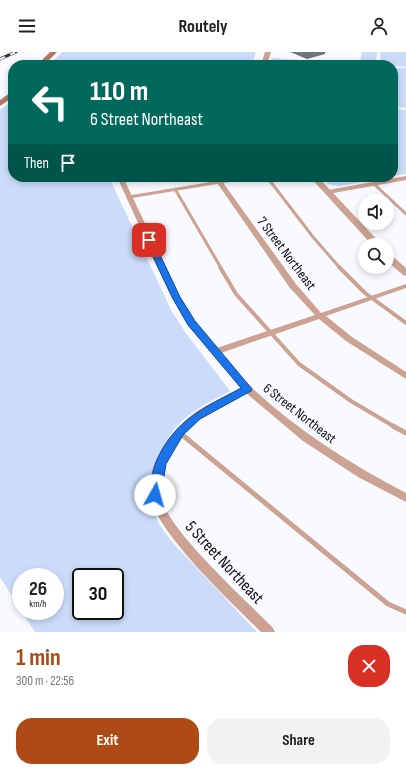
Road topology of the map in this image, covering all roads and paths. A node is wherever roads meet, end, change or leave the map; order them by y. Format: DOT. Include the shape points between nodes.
graph roads {
  1 [pos="54,52"];
  2 [pos="45,60"];
  3 [pos="8,97"];
  4 [pos="0,104"];
  5 [pos="122,182"];
  6 [pos="208,182"];
  7 [pos="219,182"];
  8 [pos="271,182"];
  9 [pos="319,182"];
  10 [pos="385,182"];
  11 [pos="374,184"];
  12 [pos="175,189"];
  13 [pos="328,192"];
  14 [pos="129,197"];
  15 [pos="406,214"];
  16 [pos="371,238"];
  17 [pos="394,262"];
  18 [pos="406,273"];
  19 [pos="406,286"];
  20 [pos="371,298"];
  21 [pos="320,316"];
  22 [pos="406,323"];
  23 [pos="270,333"];
  24 [pos="215,352"];
  25 [pos="406,376"];
  26 [pos="247,389"];
  27 [pos="179,433"];
  28 [pos="406,433"];
  29 [pos="406,498"];
  30 [pos="406,612"];
  31 [pos="269,632"];
  1 -- 2 [label="main road"];
  3 -- 4 [label="main road"];
  5 -- 14 [label="street, 6 Street Northeast"];
  6 -- 12 [label="lane"];
  7 -- 21 [label="street, 7 Street Northeast" via="293,286"];
  8 -- 20 [label="lane" via="332,260"];
  9 -- 13 [label="street"];
  10 -- 11 [label="street"];
  11 -- 13 [label="street"];
  11 -- 15 [label="lane"];
  12 -- 14 [label="lane"];
  12 -- 23 [label="lane" via="236,294"];
  13 -- 16 [label="street"];
  14 -- 24 [label="street, 6 Street Northeast" via="176,297"];
  17 -- 18 [label="street"];
  19 -- 20 [label="street"];
  20 -- 21 [label="street"];
  20 -- 22 [label="lane"];
  21 -- 23 [label="street"];
  21 -- 25 [label="street, 7 Street Northeast" via="349,339"];
  23 -- 24 [label="street"];
  23 -- 28 [label="lane" via="299,364 351,401"];
  24 -- 26 [label="street, 6 Street Northeast"];
  26 -- 27 [label="street, 5 Street Northeast" via="197,416"];
  26 -- 29 [label="street, 6 Street Northeast" via="306,438 361,474"];
  27 -- 30 [label="lane" via="388,604"];
  27 -- 31 [label="street, 5 Street Northeast" via="161,463 157,479 155,495 162,514 175,534"];
}
